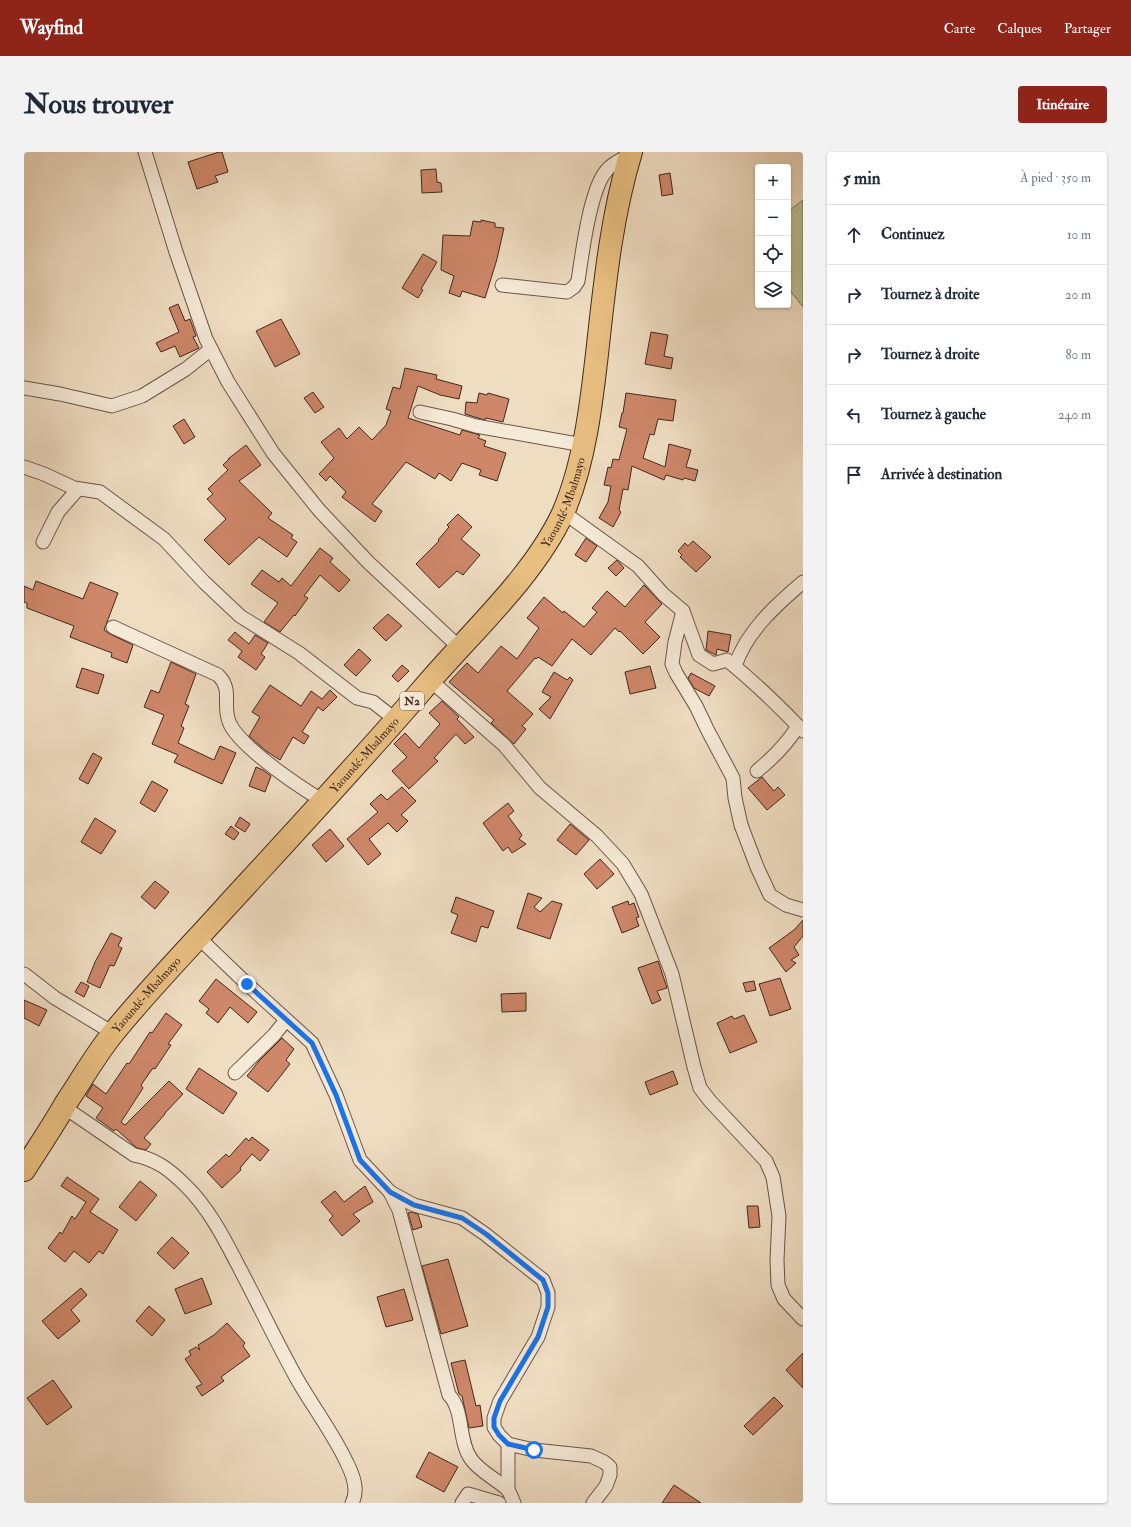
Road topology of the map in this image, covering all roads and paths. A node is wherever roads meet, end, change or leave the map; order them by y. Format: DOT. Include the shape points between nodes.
graph roads {
  1 [pos="145,152"];
  2 [pos="631,154"];
  3 [pos="502,285"];
  4 [pos="211,349"];
  5 [pos="24,388"];
  6 [pos="420,412"];
  7 [pos="583,445"];
  8 [pos="24,467"];
  9 [pos="78,488"];
  10 [pos="563,512"];
  11 [pos="43,542"];
  12 [pos="803,582"];
  13 [pos="683,610"];
  14 [pos="113,627"];
  15 [pos="460,648"];
  16 [pos="734,666"];
  17 [pos="430,680"];
  18 [pos="396,720"];
  19 [pos="801,729"];
  20 [pos="757,771"];
  21 [pos="323,801"];
  22 [pos="803,910"];
  23 [pos="198,937"];
  24 [pos="24,974"];
  25 [pos="286,1020"];
  26 [pos="113,1033"];
  27 [pos="235,1074"];
  28 [pos="64,1107"];
  29 [pos="24,1170"];
  30 [pos="390,1192"];
  31 [pos="803,1319"];
  32 [pos="508,1444"];
  33 [pos="508,1490"];
  34 [pos="352,1503"];
  35 [pos="462,1503"];
  36 [pos="498,1503"];
  37 [pos="514,1503"];
  38 [pos="593,1503"];
  1 -- 4 [label="street" via="176,252"];
  2 -- 3 [label="street" via="608,168 602,175 593,200 578,280 574,287 567,292"];
  2 -- 7 [label="highway, Yaoundé-Mbalmayo / N2" via="616,213"];
  4 -- 5 [label="street" via="186,369 142,396 112,406"];
  4 -- 15 [label="street" via="228,382 273,453 318,510 368,562"];
  6 -- 7 [label="street" via="476,426"];
  7 -- 10 [label="highway, Yaoundé-Mbalmayo / N2"];
  8 -- 9 [label="street"];
  9 -- 11 [label="street" via="58,512"];
  9 -- 18 [label="street" via="100,492 106,496 164,539 240,616 299,653 357,698 373,702"];
  10 -- 13 [label="street" via="638,566 663,594"];
  10 -- 15 [label="highway, Yaoundé-Mbalmayo / N2" via="547,542 518,581"];
  12 -- 16 [label="street" via="768,614 748,637"];
  13 -- 16 [label="street" via="699,655 712,664 727,660"];
  13 -- 22 [label="street" via="672,664 733,778 741,825 770,895 786,905"];
  14 -- 21 [label="street" via="218,675 226,687 226,707 230,723 239,737 288,780"];
  15 -- 17 [label="highway, Yaoundé-Mbalmayo / N2"];
  16 -- 19 [label="street" via="752,680"];
  17 -- 18 [label="highway, Yaoundé-Mbalmayo / N2"];
  17 -- 31 [label="street" via="504,745 540,788 597,836 623,864 641,894 672,974 700,1088 766,1161 773,1177 779,1216 776,1260 778,1285 784,1299"];
  18 -- 21 [label="highway, Yaoundé-Mbalmayo / N2"];
  19 -- 20 [label="street"];
  21 -- 23 [label="highway, Yaoundé-Mbalmayo / N2"];
  23 -- 25 [label="street"];
  23 -- 26 [label="highway, Yaoundé-Mbalmayo / N2"];
  24 -- 26 [label="street" via="55,998"];
  25 -- 27 [label="street"];
  25 -- 30 [label="street" via="312,1043 336,1095 360,1160"];
  26 -- 28 [label="highway, Yaoundé-Mbalmayo / N2"];
  28 -- 29 [label="highway, Yaoundé-Mbalmayo / N2"];
  28 -- 34 [label="street" via="134,1155 160,1163 186,1185 203,1207 222,1235 298,1380 348,1463 356,1487"];
  30 -- 32 [label="street" via="414,1205 462,1218 543,1280 548,1293 548,1307 538,1337 500,1401 494,1418 496,1431"];
  30 -- 33 [label="street" via="399,1210 449,1395 455,1400 471,1459"];
  32 -- 33 [label="street"];
  32 -- 38 [label="street" via="534,1450 591,1456 604,1462 610,1467 610,1475 606,1486"];
  33 -- 37 [label="street"];
  35 -- 36 [label="street" via="468,1494"];
}
